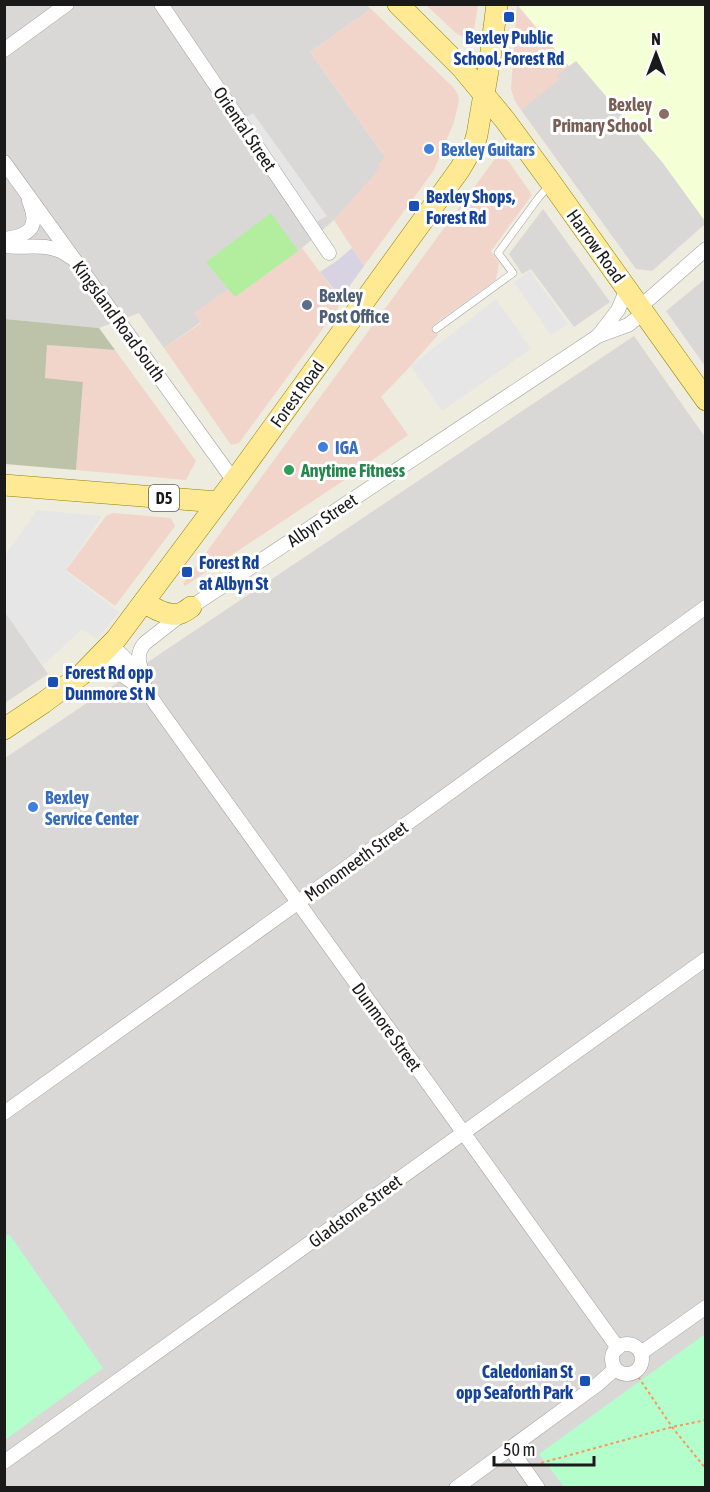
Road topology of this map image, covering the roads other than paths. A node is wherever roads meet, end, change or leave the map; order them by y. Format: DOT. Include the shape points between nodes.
graph roads {
  1 [pos="68,4"];
  2 [pos="161,4"];
  3 [pos="398,4"];
  4 [pos="496,4"];
  5 [pos="4,50"];
  6 [pos="483,94"];
  7 [pos="8,166"];
  8 [pos="552,184"];
  9 [pos="4,239"];
  10 [pos="4,246"];
  11 [pos="705,249"];
  12 [pos="329,253"];
  13 [pos="80,267"];
  14 [pos="627,289"];
  15 [pos="642,310"];
  16 [pos="436,329"];
  17 [pos="598,336"];
  18 [pos="705,400"];
  19 [pos="234,481"];
  20 [pos="4,485"];
  21 [pos="218,502"];
  22 [pos="149,595"];
  23 [pos="191,607"];
  24 [pos="705,607"];
  25 [pos="107,650"];
  26 [pos="140,650"];
  27 [pos="157,706"];
  28 [pos="4,729"];
  29 [pos="298,903"];
  30 [pos="705,959"];
  31 [pos="4,1113"];
  32 [pos="463,1133"];
  33 [pos="705,1307"];
  34 [pos="618,1348"];
  35 [pos="641,1353"];
  36 [pos="615,1369"];
  37 [pos="510,1448"];
  38 [pos="4,1462"];
  39 [pos="456,1488"];
  40 [pos="538,1488"];
  1 -- 5 [label="street"];
  2 -- 12 [label="street, Oriental Street"];
  3 -- 6 [label="main road, Harrow Road"];
  4 -- 6 [label="main road, Forest Road"];
  6 -- 8 [label="main road, Harrow Road"];
  6 -- 19 [label="main road, Forest Road" via="474,145 460,169"];
  7 -- 9 [label="street" via="24,190 33,216 27,234"];
  7 -- 13 [label="street, Kingsland Road South"];
  8 -- 14 [label="main road, Harrow Road"];
  8 -- 16 [label="lane" via="541,193 498,252 513,273"];
  10 -- 13 [label="street" via="57,249"];
  11 -- 15 [label="street, Albyn Street"];
  13 -- 19 [label="street, Kingsland Road South"];
  14 -- 15 [label="main road, Harrow Road"];
  14 -- 17 [label="street, Albyn Street" via="618,310"];
  15 -- 17 [label="street, Albyn Street" via="628,325"];
  15 -- 18 [label="main road, Harrow Road"];
  17 -- 23 [label="street, Albyn Street"];
  19 -- 21 [label="main road, Forest Road"];
  20 -- 21 [label="main road, D5"];
  21 -- 22 [label="main road, Forest Road"];
  22 -- 23 [label="main road"];
  22 -- 25 [label="main road, Forest Road"];
  23 -- 26 [label="street, Albyn Street"];
  24 -- 29 [label="street, Monomeeth Street"];
  25 -- 27 [label="street, Dunmore Street" via="122,675"];
  25 -- 28 [label="main road, Forest Road" via="81,675"];
  26 -- 27 [label="street, Dunmore Street" via="140,666"];
  27 -- 29 [label="street, Dunmore Street"];
  29 -- 31 [label="street, Monomeeth Street"];
  29 -- 32 [label="street, Dunmore Street"];
  30 -- 32 [label="street, Gladstone Street"];
  32 -- 34 [label="street, Dunmore Street"];
  32 -- 38 [label="street, Gladstone Street"];
  33 -- 35 [label="street"];
  34 -- 35 [label="street" via="631,1345"];
  34 -- 36 [label="street" via="612,1360"];
  35 -- 36 [label="street" via="641,1365 635,1372 627,1374"];
  36 -- 37 [label="street"];
  37 -- 39 [label="street"];
  37 -- 40 [label="street"];
}
